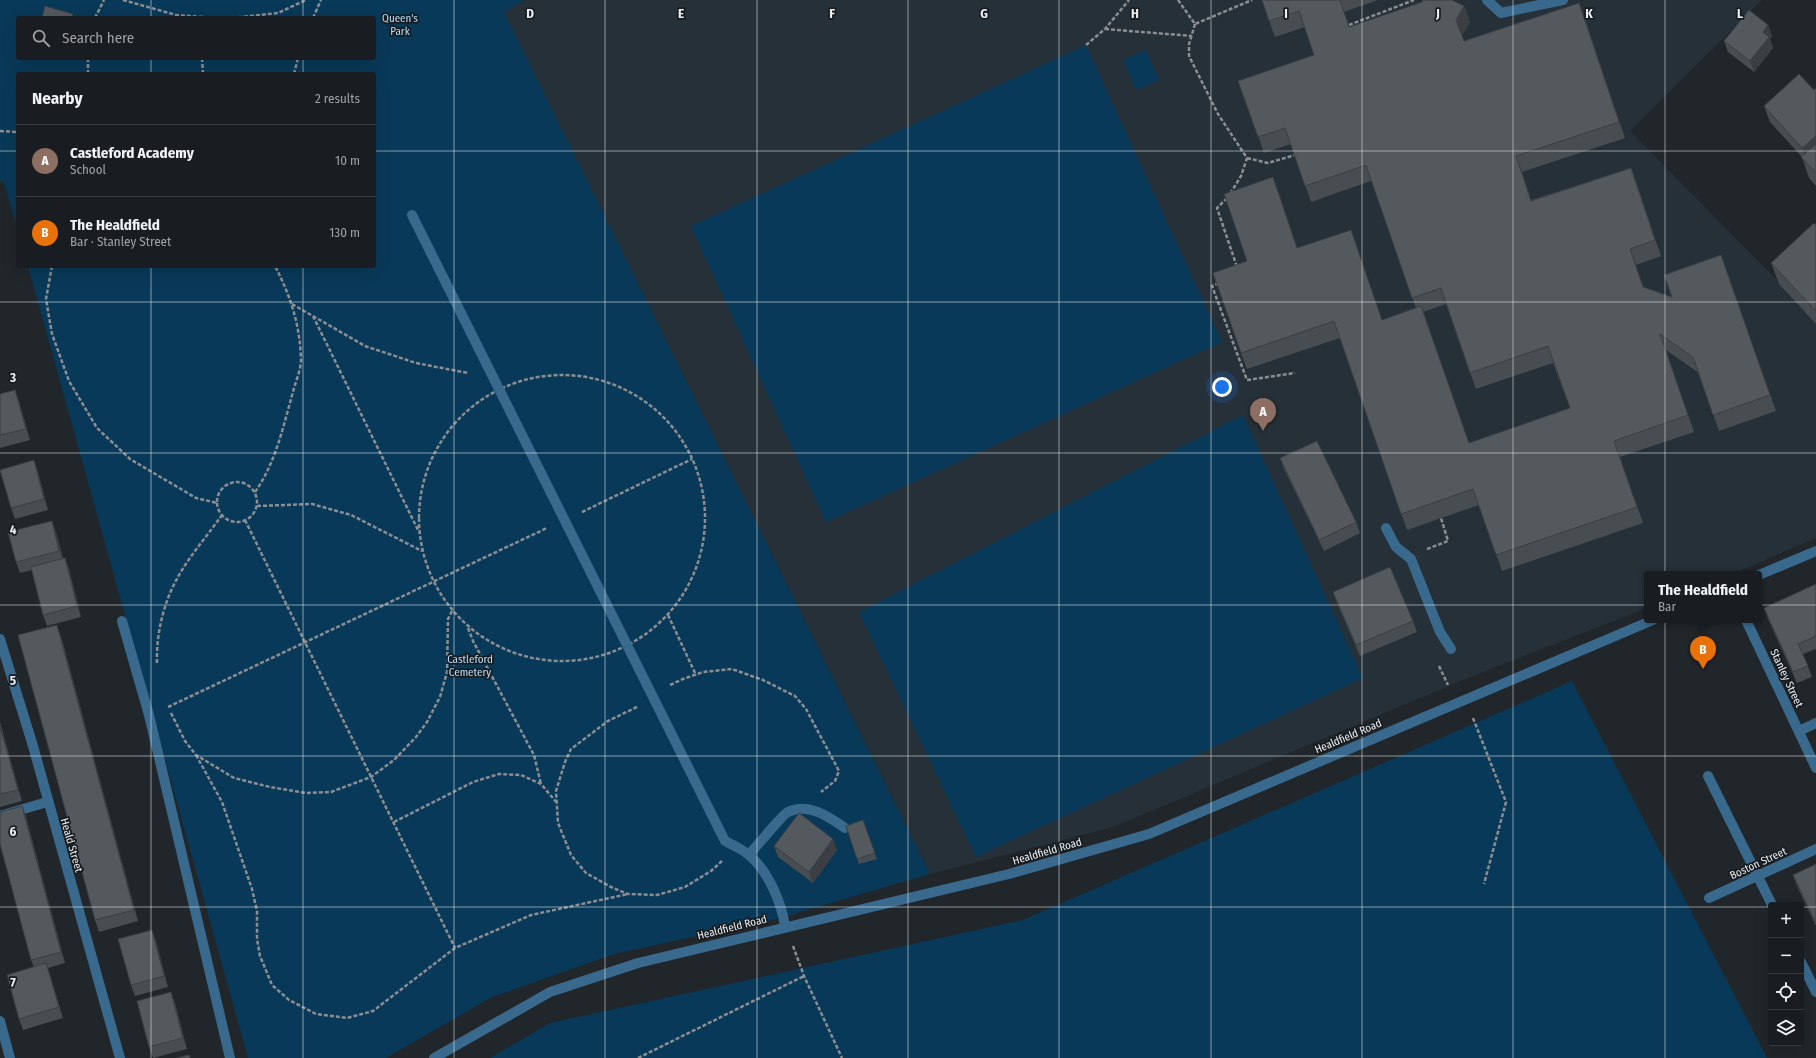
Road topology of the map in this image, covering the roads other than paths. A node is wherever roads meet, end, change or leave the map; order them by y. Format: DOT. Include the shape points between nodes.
graph roads {
  1 [pos="1486,0"];
  2 [pos="1563,0"];
  3 [pos="412,215"];
  4 [pos="1386,528"];
  5 [pos="1816,551"];
  6 [pos="1762,574"];
  7 [pos="122,621"];
  8 [pos="1646,623"];
  9 [pos="1747,623"];
  10 [pos="0,639"];
  11 [pos="1451,649"];
  12 [pos="1816,723"];
  13 [pos="1799,731"];
  14 [pos="1816,768"];
  15 [pos="1708,776"];
  16 [pos="48,802"];
  17 [pos="0,816"];
  18 [pos="844,828"];
  19 [pos="1816,849"];
  20 [pos="749,855"];
  21 [pos="1758,876"];
  22 [pos="1709,898"];
  23 [pos="1771,902"];
  24 [pos="786,927"];
  25 [pos="1804,968"];
  26 [pos="1816,992"];
  27 [pos="0,1021"];
  28 [pos="10,1058"];
  29 [pos="120,1058"];
  30 [pos="230,1058"];
  31 [pos="434,1058"];
  1 -- 2 [label="street" via="1501,13"];
  3 -- 20 [label="street" via="725,841"];
  4 -- 11 [label="street" via="1396,547 1411,559 1440,632"];
  5 -- 6 [label="street"];
  7 -- 30 [label="street" via="149,716"];
  8 -- 24 [label="street, Healdfield Road" via="1149,834 1009,874"];
  9 -- 13 [label="street, Stanley Street"];
  10 -- 16 [label="street, Heald Street"];
  12 -- 13 [label="street"];
  13 -- 14 [label="street, Stanley Street"];
  15 -- 21 [label="street"];
  16 -- 17 [label="street"];
  16 -- 29 [label="street, Heald Street"];
  18 -- 20 [label="street" via="825,815 807,809 788,812"];
  19 -- 21 [label="street, Boston Street"];
  20 -- 24 [label="street" via="769,882 778,900"];
  21 -- 22 [label="street, Boston Street"];
  21 -- 23 [label="street"];
  24 -- 31 [label="street, Healdfield Road" via="638,962 550,992"];
  25 -- 26 [label="street"];
  27 -- 28 [label="street"];
}
